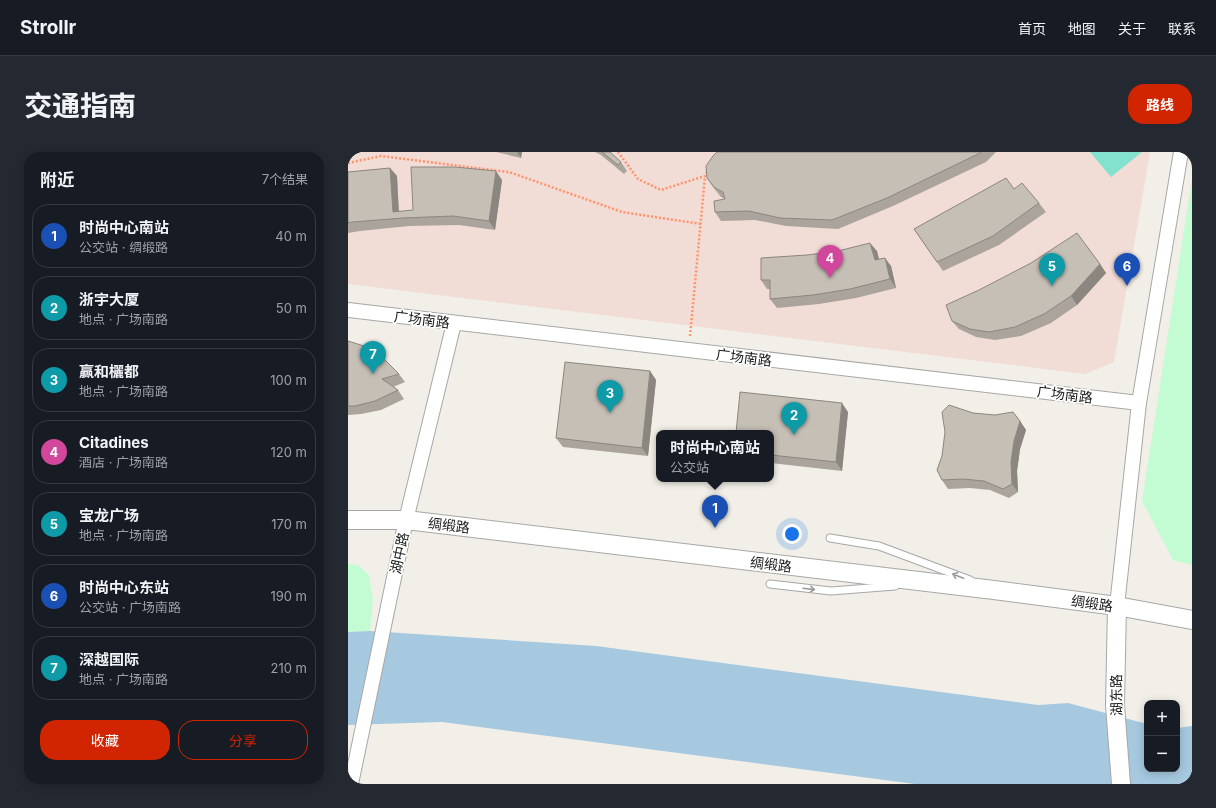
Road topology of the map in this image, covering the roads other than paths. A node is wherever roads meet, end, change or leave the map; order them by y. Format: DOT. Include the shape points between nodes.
graph roads {
  1 [pos="1181,152"];
  2 [pos="348,310"];
  3 [pos="454,323"];
  4 [pos="1139,403"];
  5 [pos="348,520"];
  6 [pos="406,520"];
  7 [pos="830,538"];
  8 [pos="928,583"];
  9 [pos="770,584"];
  10 [pos="994,590"];
  11 [pos="1117,606"];
  12 [pos="1192,620"];
  13 [pos="351,784"];
  14 [pos="1121,784"];
  1 -- 4 [label="street"];
  2 -- 3 [label="street, 广场南路"];
  3 -- 4 [label="street, 广场南路"];
  3 -- 6 [label="street, 湖中路"];
  4 -- 11 [label="street"];
  5 -- 6 [label="street, 绸缎路"];
  6 -- 8 [label="street, 绸缎路"];
  6 -- 13 [label="street, 湖中路"];
  10 -- 7 [label="lane, one-way" via="880,546"];
  9 -- 8 [label="lane, one-way" via="831,591"];
  8 -- 10 [label="street, 绸缎路"];
  10 -- 11 [label="street, 绸缎路"];
  11 -- 12 [label="street, 绸缎路"];
  11 -- 14 [label="street, 湖东路" via="1115,705"];
}
